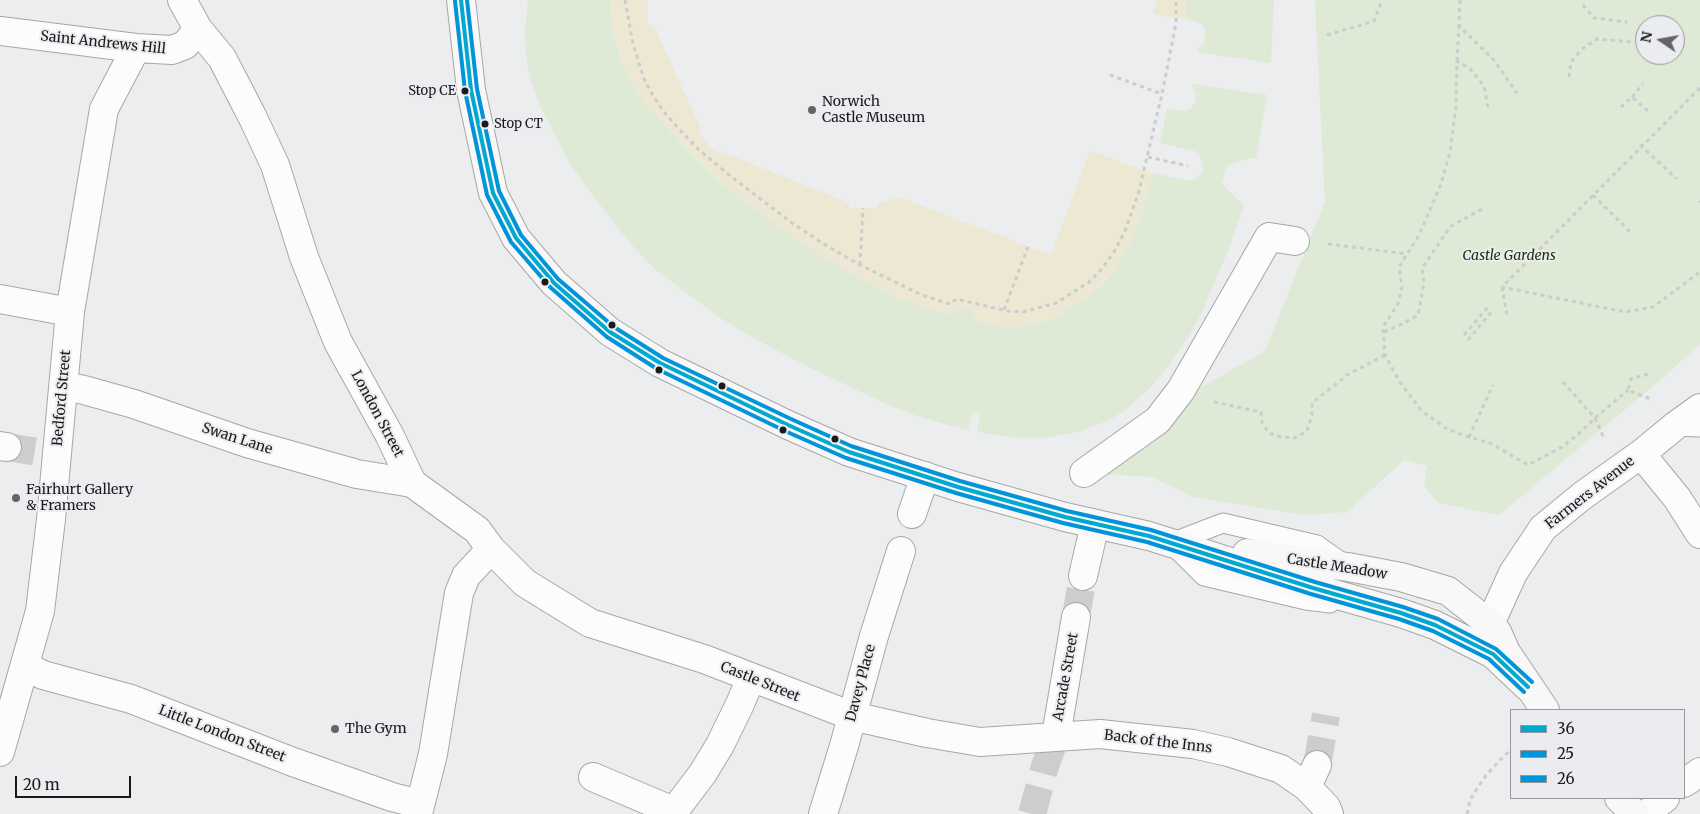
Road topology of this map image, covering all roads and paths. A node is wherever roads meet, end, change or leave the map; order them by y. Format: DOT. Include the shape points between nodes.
graph roads {
  1 [pos="182,0"];
  2 [pos="461,0"];
  3 [pos="625,0"];
  4 [pos="1176,0"];
  5 [pos="1382,0"];
  6 [pos="1460,0"];
  7 [pos="1583,5"];
  8 [pos="1627,22"];
  9 [pos="1458,26"];
  10 [pos="198,29"];
  11 [pos="0,31"];
  12 [pos="1327,35"];
  13 [pos="1632,42"];
  14 [pos="136,48"];
  15 [pos="1457,62"];
  16 [pos="1110,75"];
  17 [pos="1568,77"];
  18 [pos="1643,84"];
  19 [pos="1700,88"];
  20 [pos="1162,94"];
  21 [pos="1517,94"];
  22 [pos="1632,97"];
  23 [pos="1488,107"];
  24 [pos="1621,107"];
  25 [pos="1649,112"];
  26 [pos="1640,145"];
  27 [pos="1148,157"];
  28 [pos="1188,166"];
  29 [pos="1677,179"];
  30 [pos="1592,195"];
  31 [pos="863,208"];
  32 [pos="1484,208"];
  33 [pos="1630,232"];
  34 [pos="1295,241"];
  35 [pos="1343,245"];
  36 [pos="1028,246"];
  37 [pos="1407,254"];
  38 [pos="860,265"];
  39 [pos="1700,272"];
  40 [pos="1502,287"];
  41 [pos="0,299"];
  42 [pos="1489,306"];
  43 [pos="1004,310"];
  44 [pos="1493,310"];
  45 [pos="70,312"];
  46 [pos="1507,315"];
  47 [pos="1384,332"];
  48 [pos="1464,335"];
  49 [pos="1468,340"];
  50 [pos="1385,355"];
  51 [pos="1648,374"];
  52 [pos="1563,382"];
  53 [pos="1493,385"];
  54 [pos="64,386"];
  55 [pos="1628,390"];
  56 [pos="1190,394"];
  57 [pos="1658,402"];
  58 [pos="1700,408"];
  59 [pos="1595,418"];
  60 [pos="1688,426"];
  61 [pos="1469,437"];
  62 [pos="1641,454"];
  63 [pos="1620,470"];
  64 [pos="1084,473"];
  65 [pos="925,476"];
  66 [pos="412,482"];
  67 [pos="912,514"];
  68 [pos="1095,524"];
  69 [pos="1700,534"];
  70 [pos="1171,544"];
  71 [pos="491,549"];
  72 [pos="901,552"];
  73 [pos="1083,576"];
  74 [pos="1076,617"];
  75 [pos="1490,624"];
  76 [pos="25,666"];
  77 [pos="751,678"];
  78 [pos="1528,687"];
  79 [pos="1544,709"];
  80 [pos="852,716"];
  81 [pos="1056,736"];
  82 [pos="1510,750"];
  83 [pos="0,752"];
  84 [pos="1700,772"];
  85 [pos="593,777"];
  86 [pos="1685,782"];
  87 [pos="1620,799"];
  88 [pos="1664,799"];
  89 [pos="419,809"];
  90 [pos="672,812"];
  91 [pos="822,814"];
  92 [pos="1329,814"];
  93 [pos="1467,814"];
  94 [pos="1635,814"];
  95 [pos="1649,814"];
  1 -- 10 [label="street, London Street"];
  2 -- 65 [label="street, Castle Meadow" via="471,90 493,193 516,238 554,284 610,332 660,363 850,452"];
  3 -- 38 [label="path" via="633,44 644,79 663,111 678,128 699,150 758,198"];
  4 -- 20 [label="path" via="1173,44"];
  5 -- 12 [label="path" via="1374,21"];
  6 -- 9 [label="path"];
  7 -- 8 [label="path" via="1594,18"];
  9 -- 15 [label="path"];
  9 -- 21 [label="path" via="1494,60"];
  10 -- 14 [label="street, Saint Andrews Hill" via="184,45 172,50"];
  10 -- 66 [label="street, London Street" via="222,58 254,118 338,342"];
  11 -- 14 [label="street, Saint Andrews Hill"];
  13 -- 17 [label="path" via="1597,39 1571,62"];
  14 -- 45 [label="street, Bedford Street" via="104,109"];
  15 -- 23 [label="path" via="1470,69 1484,86"];
  15 -- 37 [label="path" via="1450,152 1441,184"];
  16 -- 20 [label="path"];
  18 -- 22 [label="path"];
  19 -- 40 [label="path"];
  20 -- 27 [label="path"];
  22 -- 24 [label="path"];
  22 -- 25 [label="path"];
  26 -- 29 [label="path"];
  27 -- 28 [label="path"];
  27 -- 43 [label="path" via="1132,215 1101,270 1056,303 1023,312"];
  30 -- 33 [label="path"];
  31 -- 38 [label="path"];
  32 -- 47 [label="path" via="1451,226 1422,268 1424,283 1418,315"];
  34 -- 56 [label="street" via="1268,237"];
  35 -- 37 [label="path"];
  36 -- 43 [label="path"];
  37 -- 47 [label="path" via="1400,267 1402,287 1398,304 1383,327"];
  38 -- 43 [label="path" via="936,300 950,304 956,299"];
  39 -- 40 [label="path" via="1654,307 1625,312"];
  40 -- 46 [label="path"];
  41 -- 45 [label="street"];
  42 -- 48 [label="path"];
  44 -- 49 [label="path"];
  45 -- 54 [label="street, Bedford Street"];
  47 -- 50 [label="path"];
  50 -- 56 [label="path" via="1347,375 1312,403 1312,415 1306,431 1295,438 1281,438 1269,433 1262,422 1261,412"];
  50 -- 61 [label="path" via="1399,381 1422,411 1447,429"];
  51 -- 55 [label="path" via="1631,379"];
  52 -- 59 [label="path"];
  53 -- 61 [label="path"];
  54 -- 66 [label="street, Swan Lane" via="348,471"];
  54 -- 76 [label="street, Bedford Street" via="48,453 51,519 40,610"];
  55 -- 57 [label="path"];
  55 -- 59 [label="path"];
  56 -- 64 [label="street"];
  58 -- 60 [label="street, Farmers Avenue"];
  59 -- 61 [label="path" via="1562,447 1528,465 1490,443"];
  59 -- 63 [label="path"];
  60 -- 62 [label="street, Farmers Avenue"];
  62 -- 63 [label="street, Farmers Avenue"];
  62 -- 69 [label="street" via="1677,498"];
  63 -- 75 [label="street, Farmers Avenue" via="1543,528 1513,573"];
  65 -- 67 [label="street"];
  65 -- 68 [label="street, Castle Meadow"];
  66 -- 71 [label="street, London Street" via="476,530"];
  68 -- 70 [label="street, Castle Meadow"];
  68 -- 73 [label="street"];
  70 -- 75 [label="street, Castle Meadow" via="1401,577 1448,591"];
  70 -- 78 [label="street, Castle Meadow" via="1436,625 1493,654"];
  71 -- 77 [label="street, Castle Street" via="525,584 590,623 704,659"];
  71 -- 89 [label="street" via="466,576 458,593 433,754"];
  72 -- 80 [label="street, Davey Place"];
  74 -- 81 [label="street, Arcade Street"];
  75 -- 78 [label="street"];
  76 -- 83 [label="street, Bedford Street"];
  76 -- 89 [label="street, Little London Street" via="43,675 131,699"];
  77 -- 80 [label="street, Castle Street"];
  77 -- 90 [label="street" via="720,745"];
  78 -- 79 [label="street"];
  80 -- 81 [label="street, Castle Street" via="980,742"];
  80 -- 91 [label="street, Davey Place"];
  81 -- 92 [label="street, Back of the Inns" via="1100,734 1192,744 1228,752 1312,776"];
  82 -- 93 [label="path" via="1476,790"];
  84 -- 86 [label="street"];
  85 -- 90 [label="street"];
  87 -- 94 [label="street"];
  88 -- 95 [label="street"];
}
